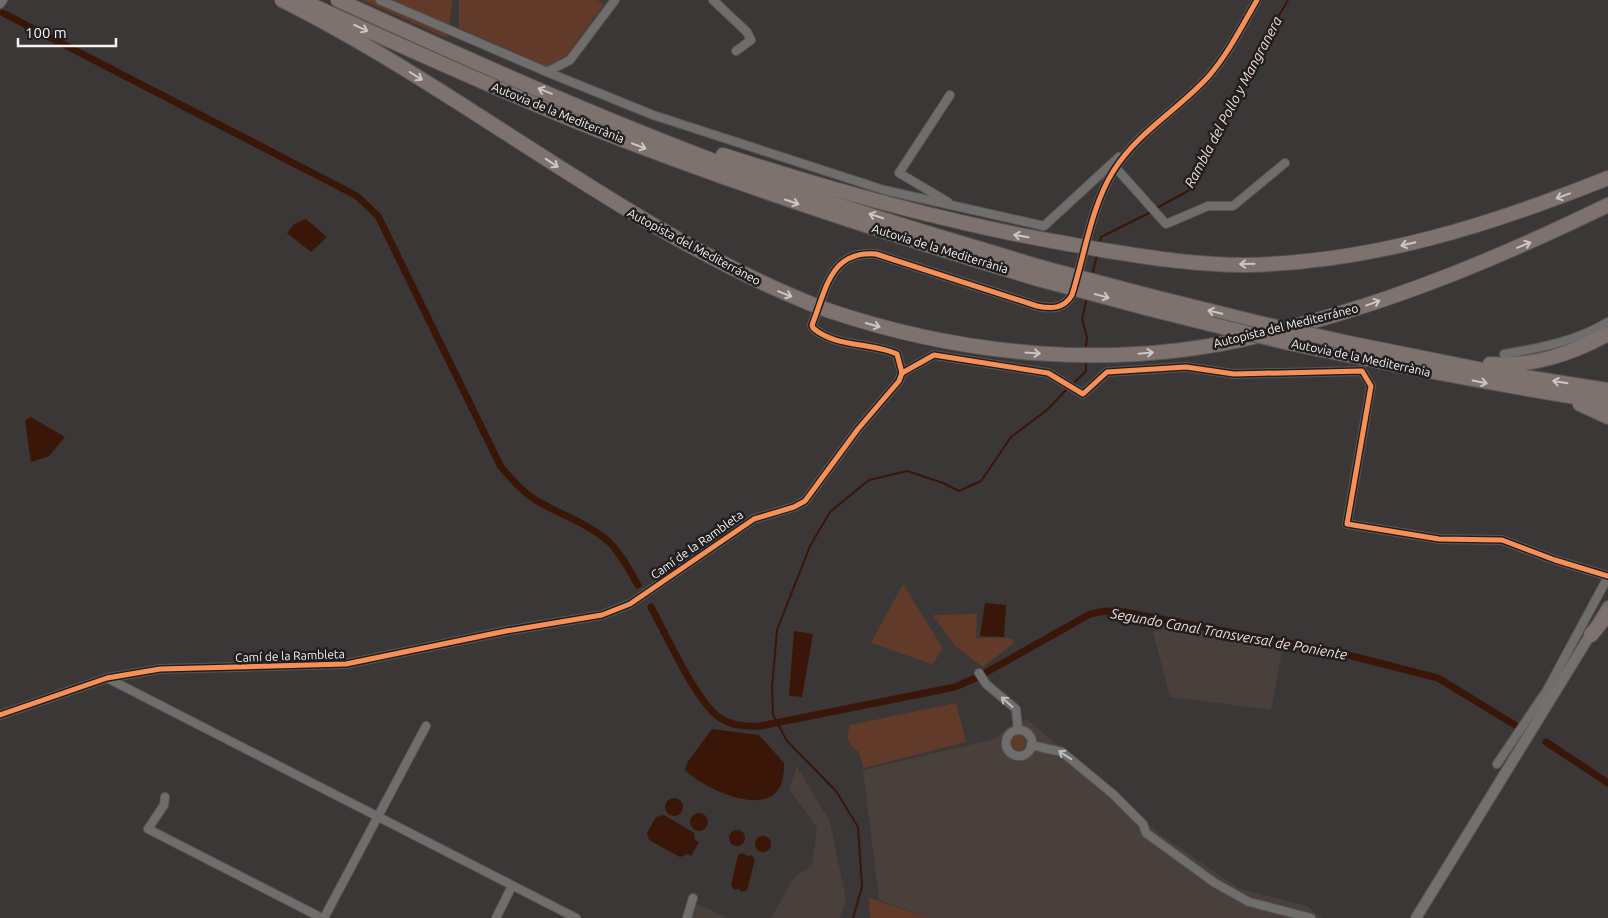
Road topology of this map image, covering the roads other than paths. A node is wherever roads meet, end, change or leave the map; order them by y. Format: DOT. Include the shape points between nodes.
graph roads {
  1 [pos="3,0"];
  2 [pos="282,0"];
  3 [pos="300,0"];
  4 [pos="338,0"];
  5 [pos="380,0"];
  6 [pos="615,0"];
  7 [pos="713,0"];
  8 [pos="1257,0"];
  9 [pos="0,4"];
  10 [pos="736,51"];
  11 [pos="547,72"];
  12 [pos="950,95"];
  13 [pos="590,110"];
  14 [pos="1135,143"];
  15 [pos="1285,163"];
  16 [pos="1116,168"];
  17 [pos="1608,178"];
  18 [pos="1608,205"];
  19 [pos="954,206"];
  20 [pos="1039,273"];
  21 [pos="1150,302"];
  22 [pos="1608,322"];
  23 [pos="1608,334"];
  24 [pos="1504,354"];
  25 [pos="1416,356"];
  26 [pos="902,373"];
  27 [pos="1521,390"];
  28 [pos="1608,390"];
  29 [pos="1608,402"];
  30 [pos="1580,404"];
  31 [pos="1608,408"];
  32 [pos="1608,418"];
  33 [pos="1608,576"];
  34 [pos="1608,606"];
  35 [pos="1608,614"];
  36 [pos="1591,635"];
  37 [pos="981,676"];
  38 [pos="107,678"];
  39 [pos="0,715"];
  40 [pos="426,726"];
  41 [pos="1018,730"];
  42 [pos="1031,745"];
  43 [pos="1497,764"];
  44 [pos="165,797"];
  45 [pos="379,818"];
  46 [pos="512,886"];
  47 [pos="693,898"];
  48 [pos="323,918"];
  49 [pos="496,918"];
  50 [pos="576,918"];
  51 [pos="687,918"];
  52 [pos="1311,918"];
  53 [pos="1416,918"];
  1 -- 9 [label="street"];
  2 -- 18 [label="highway, Autopista del Mediterráneo, one-way, bridge" via="357,40 649,225 715,261 827,310 904,333 962,345 1098,356 1193,349 1235,342 1341,314 1443,278 1534,241"];
  3 -- 20 [label="highway, Autovia de la Mediterrània, one-way" via="507,93 695,167 912,241"];
  13 -- 4 [label="highway, Autovia de la Mediterrània, one-way"];
  5 -- 11 [label="street"];
  6 -- 11 [label="street" via="570,60"];
  7 -- 10 [label="street" via="747,32 750,40"];
  8 -- 14 [label="street" via="1208,78"];
  11 -- 19 [label="street" via="653,115 884,190"];
  12 -- 19 [label="street" via="899,173"];
  17 -- 13 [label="highway, one-way, bridge" via="1441,236 1332,259 1242,265 1154,258 959,223 865,200"];
  20 -- 13 [label="highway, Autovia de la Mediterrània, one-way" via="778,185"];
  14 -- 16 [label="street"];
  14 -- 19 [label="street" via="1044,226"];
  15 -- 16 [label="street" via="1233,206 1208,206 1166,224"];
  16 -- 26 [label="street" via="1102,192 1072,295 1062,306 1052,309 1037,306 876,254 849,257 838,266 831,275 813,328 832,338 897,354"];
  20 -- 21 [label="highway, Autovia de la Mediterrània, bridge"];
  25 -- 21 [label="highway, Autovia de la Mediterrània, one-way, bridge"];
  21 -- 27 [label="highway, Autovia de la Mediterrània, one-way, bridge" via="1210,324"];
  22 -- 24 [label="street" via="1590,333"];
  23 -- 25 [label="highway" via="1562,356 1520,363 1489,364 1431,354"];
  28 -- 25 [label="highway, Autovia de la Mediterrània, one-way"];
  26 -- 33 [label="street" via="934,355 1048,373 1083,394 1107,372 1186,367 1234,374 1362,371 1371,386 1347,524 1439,539 1502,540"];
  26 -- 38 [label="street, Camí de la Rambleta" via="805,500 794,507 754,519 619,610 346,664 160,669"];
  27 -- 29 [label="highway, Autovia de la Mediterrània"];
  27 -- 30 [label="highway" via="1538,397"];
  30 -- 31 [label="highway"];
  30 -- 32 [label="highway"];
  33 -- 43 [label="street" via="1547,690"];
  34 -- 36 [label="street"];
  35 -- 36 [label="highway"];
  36 -- 53 [label="street"];
  41 -- 37 [label="street, one-way" via="1016,710"];
  38 -- 39 [label="street, Camí de la Rambleta"];
  38 -- 45 [label="street"];
  40 -- 45 [label="street"];
  41 -- 42 [label="street" via="1026,733"];
  41 -- 42 [label="street" via="1010,733 1006,740 1010,752 1023,755"];
  52 -- 42 [label="street, one-way" via="1249,902 1215,883 1146,833 1143,824 1114,795 1062,752"];
  44 -- 48 [label="street" via="164,805 149,830"];
  45 -- 46 [label="street"];
  45 -- 48 [label="street"];
  46 -- 49 [label="street"];
  46 -- 50 [label="street"];
  47 -- 51 [label="street"];
}
